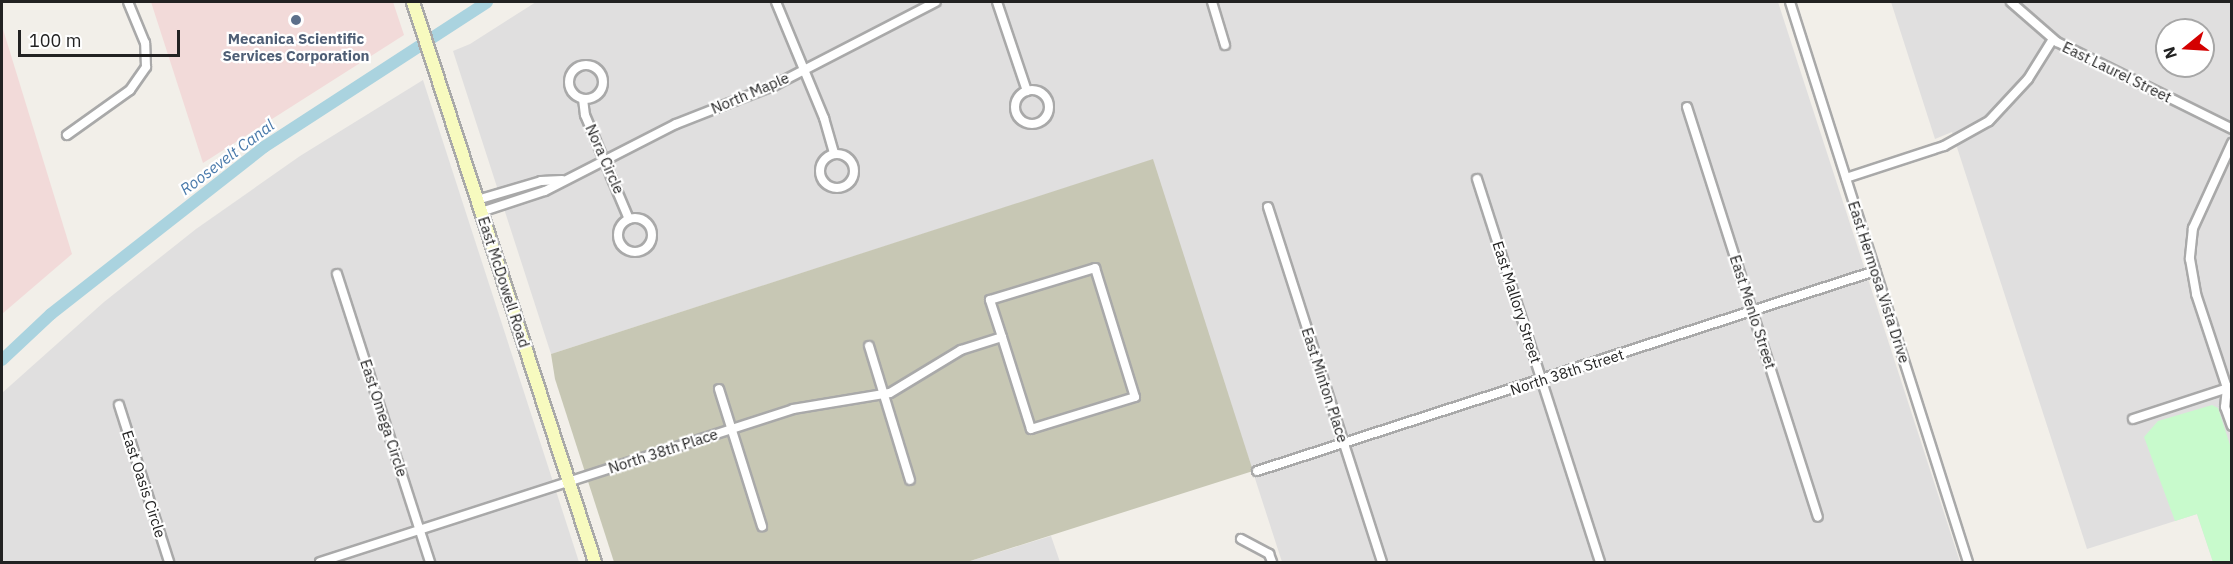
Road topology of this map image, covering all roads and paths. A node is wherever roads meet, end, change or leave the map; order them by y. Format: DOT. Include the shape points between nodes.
graph roads {
  1 [pos="128,2"];
  2 [pos="413,2"];
  3 [pos="776,2"];
  4 [pos="936,2"];
  5 [pos="997,2"];
  6 [pos="1212,2"];
  7 [pos="1790,2"];
  8 [pos="2011,2"];
  9 [pos="2053,39"];
  10 [pos="1225,45"];
  11 [pos="803,70"];
  12 [pos="1027,91"];
  13 [pos="583,99"];
  14 [pos="1687,107"];
  15 [pos="2232,129"];
  16 [pos="66,135"];
  17 [pos="2232,143"];
  18 [pos="834,154"];
  19 [pos="604,159"];
  20 [pos="1846,178"];
  21 [pos="1477,179"];
  22 [pos="479,206"];
  23 [pos="1268,207"];
  24 [pos="629,219"];
  25 [pos="1875,271"];
  26 [pos="337,274"];
  27 [pos="1753,312"];
  28 [pos="1002,338"];
  29 [pos="868,346"];
  30 [pos="1542,380"];
  31 [pos="719,389"];
  32 [pos="2230,389"];
  33 [pos="884,394"];
  34 [pos="119,405"];
  35 [pos="2133,419"];
  36 [pos="2232,426"];
  37 [pos="731,429"];
  38 [pos="1344,443"];
  39 [pos="1257,471"];
  40 [pos="910,480"];
  41 [pos="569,482"];
  42 [pos="1818,517"];
  43 [pos="762,526"];
  44 [pos="420,530"];
  45 [pos="1241,539"];
  46 [pos="169,562"];
  47 [pos="320,562"];
  48 [pos="430,562"];
  49 [pos="595,562"];
  50 [pos="1272,562"];
  51 [pos="1382,562"];
  52 [pos="1600,562"];
  53 [pos="1968,562"];
  1 -- 16 [label="street" via="145,43 146,68 130,90"];
  2 -- 22 [label="main road, East McDowell Road"];
  3 -- 11 [label="street"];
  4 -- 11 [label="street, North Maple"];
  5 -- 12 [label="street"];
  6 -- 10 [label="street"];
  7 -- 20 [label="street, East Hermosa Vista Drive"];
  8 -- 9 [label="street, East Laurel Street"];
  9 -- 15 [label="street, East Laurel Street"];
  9 -- 20 [label="street" via="2028,79 1989,121 1944,146"];
  11 -- 18 [label="street"];
  11 -- 19 [label="street, North Maple"];
  12 -- 12 [label="street" via="1015,103 1016,114 1029,124 1040,123 1048,115 1047,98 1038,91"];
  13 -- 13 [label="street, Nora Circle" via="594,98 604,83 601,72 592,65 575,68 569,77 573,93"];
  13 -- 19 [label="street, Nora Circle" via="585,115"];
  14 -- 27 [label="street, East Menlo Street"];
  17 -- 32 [label="street" via="2193,228 2190,259 2196,294"];
  18 -- 18 [label="street" via="823,161 820,172 824,182 840,188 854,178 854,167 848,157"];
  19 -- 22 [label="street, North Maple" via="545,192"];
  19 -- 24 [label="street, Nora Circle"];
  20 -- 25 [label="street, East Hermosa Vista Drive"];
  21 -- 30 [label="street, East Mallory Street"];
  22 -- 41 [label="main road, East McDowell Road"];
  23 -- 38 [label="street, East Minton Place"];
  24 -- 24 [label="street" via="618,231 619,242 632,252 643,251 651,243 650,226 640,219"];
  25 -- 27 [label="street, North 38th Street"];
  25 -- 53 [label="street, East Hermosa Vista Drive"];
  26 -- 44 [label="street, East Omega Circle"];
  27 -- 30 [label="street, North 38th Street"];
  27 -- 42 [label="street, East Menlo Street"];
  28 -- 28 [label="street" via="990,300 1095,268 1135,396 1031,429"];
  28 -- 33 [label="street, North 38th Place" via="961,350"];
  29 -- 33 [label="street"];
  30 -- 38 [label="street, North 38th Street"];
  30 -- 52 [label="street, East Mallory Street"];
  31 -- 37 [label="street"];
  32 -- 35 [label="street"];
  32 -- 36 [label="street" via="2225,407"];
  33 -- 37 [label="street, North 38th Place" via="793,409"];
  33 -- 40 [label="street"];
  34 -- 46 [label="street, East Oasis Circle"];
  37 -- 41 [label="street, North 38th Place"];
  37 -- 43 [label="street"];
  38 -- 39 [label="street, North 38th Street"];
  38 -- 51 [label="street, East Minton Place"];
  41 -- 44 [label="street, North 38th Place"];
  41 -- 49 [label="main road, East McDowell Road"];
  44 -- 47 [label="street, North 38th Place"];
  44 -- 48 [label="street, East Omega Circle"];
  45 -- 50 [label="street" via="1269,554"];
}
